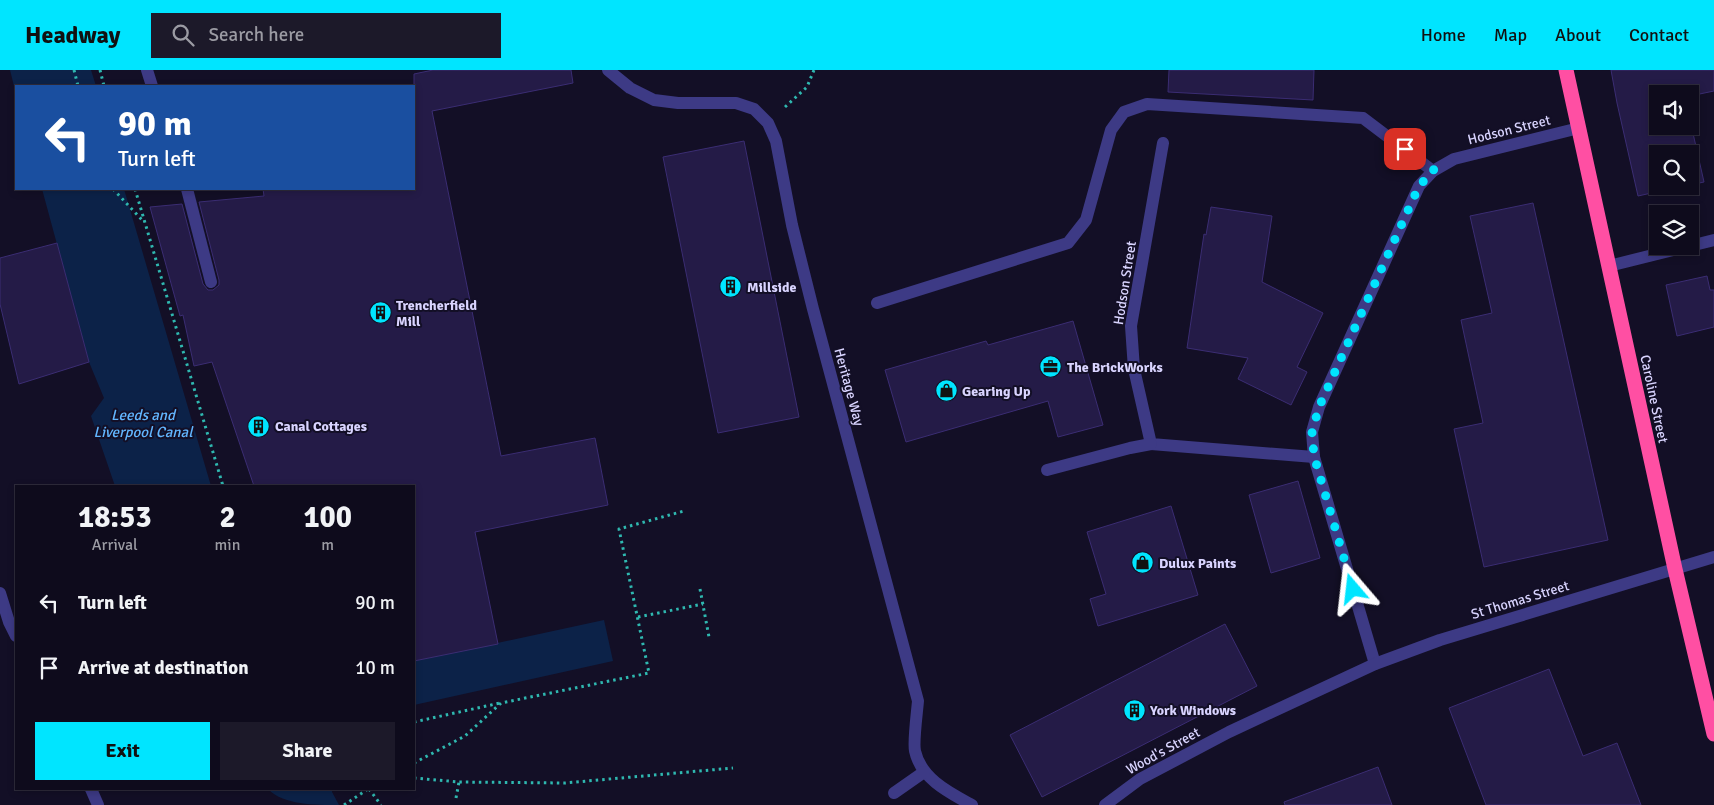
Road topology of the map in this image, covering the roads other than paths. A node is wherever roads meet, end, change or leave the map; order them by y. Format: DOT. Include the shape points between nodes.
graph roads {
  1 [pos="147,70"];
  2 [pos="608,70"];
  3 [pos="1566,70"];
  4 [pos="152,85"];
  5 [pos="1579,128"];
  6 [pos="1163,143"];
  7 [pos="1434,170"];
  8 [pos="187,190"];
  9 [pos="1714,240"];
  10 [pos="1699,244"];
  11 [pos="1654,255"];
  12 [pos="1609,266"];
  13 [pos="211,282"];
  14 [pos="878,302"];
  15 [pos="1151,444"];
  16 [pos="1314,456"];
  17 [pos="1047,470"];
  18 [pos="1714,557"];
  19 [pos="1675,569"];
  20 [pos="0,593"];
  21 [pos="15,634"];
  22 [pos="1375,664"];
  23 [pos="1714,734"];
  24 [pos="924,772"];
  25 [pos="91,790"];
  26 [pos="894,793"];
  27 [pos="98,805"];
  28 [pos="972,805"];
  29 [pos="1105,805"];
  1 -- 4 [label="street"];
  2 -- 24 [label="street, Heritage Way" via="630,88 654,100 678,104 736,103 754,109 768,123 776,141 813,309 918,701 915,751"];
  3 -- 5 [label="highway, Caroline Street"];
  5 -- 7 [label="street, Hodson Street" via="1454,159"];
  5 -- 12 [label="highway, Caroline Street"];
  6 -- 15 [label="street, Hodson Street" via="1131,326 1134,369"];
  7 -- 14 [label="street" via="1363,118 1147,104 1124,112 1111,130 1086,220 1068,242"];
  7 -- 16 [label="street, Hodson Street" via="1419,186 1319,407 1312,432"];
  8 -- 13 [label="street"];
  9 -- 10 [label="street"];
  11 -- 12 [label="street"];
  12 -- 19 [label="highway, Caroline Street"];
  15 -- 16 [label="street"];
  15 -- 17 [label="street"];
  16 -- 22 [label="street, Hodson Street"];
  18 -- 19 [label="street, St Thomas Street"];
  19 -- 22 [label="street, St Thomas Street" via="1440,640"];
  19 -- 23 [label="highway, Caroline Street"];
  20 -- 21 [label="street"];
  22 -- 29 [label="street, Wood's Street" via="1229,732 1140,779"];
  24 -- 26 [label="street"];
  24 -- 28 [label="street, Heritage Way" via="943,789"];
  25 -- 27 [label="street"];
}
